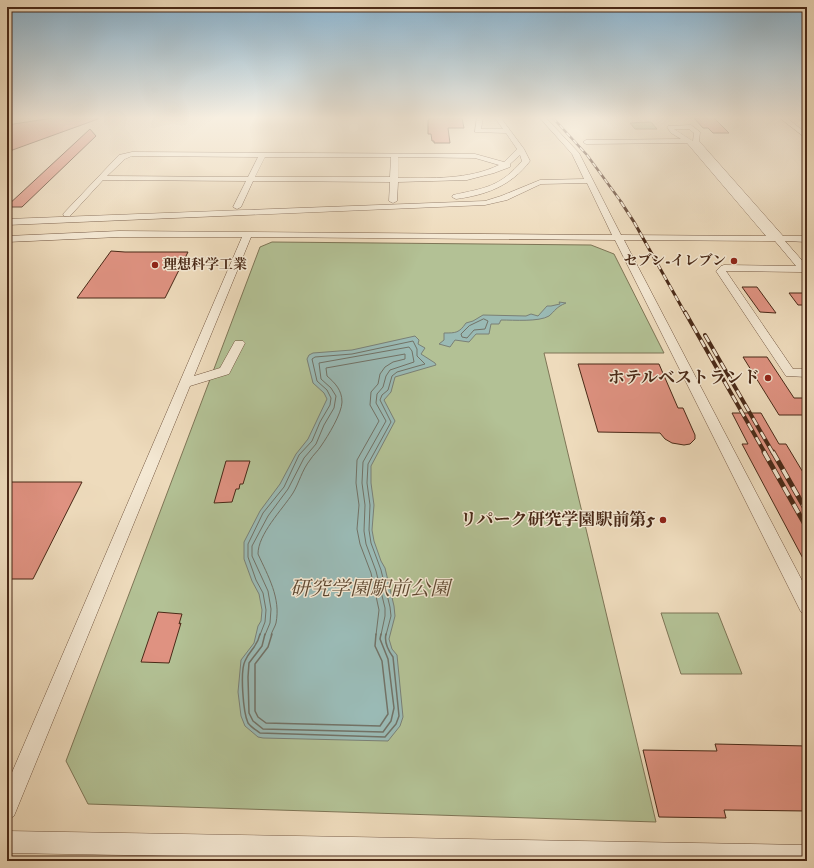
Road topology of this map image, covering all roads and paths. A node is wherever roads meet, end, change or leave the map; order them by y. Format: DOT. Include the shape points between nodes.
graph roads {
  1 [pos="120,159"];
  2 [pos="260,159"];
  3 [pos="395,159"];
  4 [pos="485,159"];
  5 [pos="513,159"];
  6 [pos="525,159"];
  7 [pos="579,159"];
  8 [pos="704,159"];
  9 [pos="712,159"];
  10 [pos="507,165"];
  11 [pos="101,178"];
  12 [pos="250,179"];
  13 [pos="394,180"];
  14 [pos="590,181"];
  15 [pos="393,201"];
  16 [pos="237,208"];
  17 [pos="67,214"];
  18 [pos="7,217"];
  19 [pos="7,222"];
  20 [pos="248,234"];
  21 [pos="618,238"];
  22 [pos="777,238"];
  23 [pos="7,239"];
  24 [pos="807,239"];
  25 [pos="806,270"];
  26 [pos="239,343"];
  27 [pos="807,373"];
  28 [pos="186,383"];
  29 [pos="807,607"];
  30 [pos="7,809"];
  31 [pos="7,842"];
  32 [pos="807,856"];
  1 -- 11 [label="street"];
  2 -- 12 [label="street"];
  3 -- 13 [label="street"];
  4 -- 10 [label="street"];
  5 -- 10 [label="street"];
  6 -- 15 [label="street" via="526,161 518,172 489,190 442,199"];
  7 -- 14 [label="street"];
  8 -- 22 [label="street" via="770,236"];
  9 -- 22 [label="street" via="779,236"];
  10 -- 13 [label="street" via="487,174 462,179"];
  11 -- 12 [label="street"];
  11 -- 17 [label="street"];
  12 -- 13 [label="street"];
  12 -- 16 [label="street"];
  13 -- 15 [label="street"];
  14 -- 19 [label="street" via="540,182 504,198 485,203"];
  14 -- 21 [label="street"];
  15 -- 16 [label="street"];
  16 -- 17 [label="street"];
  17 -- 18 [label="street"];
  20 -- 21 [label="street"];
  20 -- 23 [label="street" via="119,234"];
  20 -- 28 [label="street"];
  21 -- 22 [label="street"];
  21 -- 29 [label="street"];
  22 -- 24 [label="street"];
  22 -- 25 [label="street"];
  25 -- 27 [label="street" via="724,268 721,271 790,373"];
  26 -- 28 [label="street" via="225,370"];
  28 -- 30 [label="street"];
  31 -- 32 [label="street"];
}
